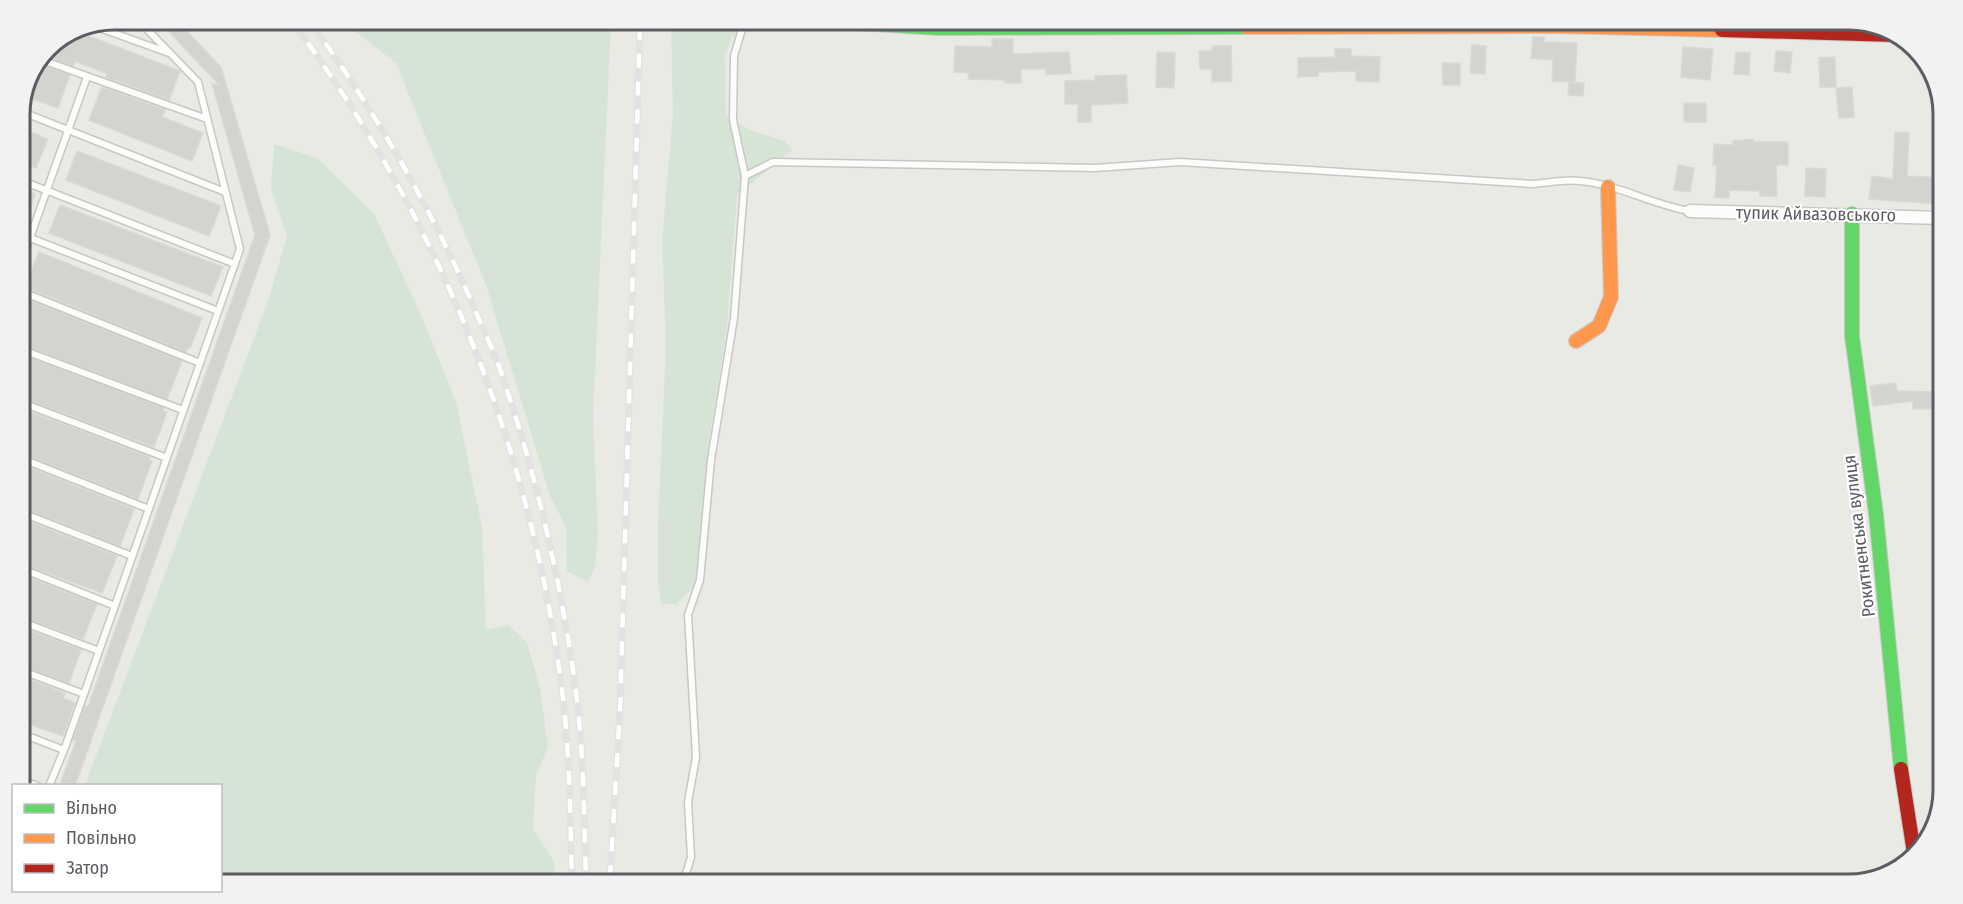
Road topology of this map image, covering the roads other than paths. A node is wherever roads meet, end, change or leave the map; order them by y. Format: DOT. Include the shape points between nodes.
graph roads {
  1 [pos="148,30"];
  2 [pos="742,30"];
  3 [pos="1708,30"];
  4 [pos="107,31"];
  5 [pos="1875,34"];
  6 [pos="172,55"];
  7 [pos="48,62"];
  8 [pos="87,77"];
  9 [pos="30,115"];
  10 [pos="207,119"];
  11 [pos="66,130"];
  12 [pos="745,176"];
  13 [pos="30,184"];
  14 [pos="1608,187"];
  15 [pos="46,191"];
  16 [pos="225,192"];
  17 [pos="1690,211"];
  18 [pos="1852,214"];
  19 [pos="1933,218"];
  20 [pos="30,238"];
  21 [pos="235,264"];
  22 [pos="30,295"];
  23 [pos="218,311"];
  24 [pos="1576,341"];
  25 [pos="30,353"];
  26 [pos="200,363"];
  27 [pos="30,406"];
  28 [pos="183,410"];
  29 [pos="166,458"];
  30 [pos="30,462"];
  31 [pos="149,509"];
  32 [pos="30,516"];
  33 [pos="132,556"];
  34 [pos="30,572"];
  35 [pos="115,606"];
  36 [pos="30,625"];
  37 [pos="99,651"];
  38 [pos="30,674"];
  39 [pos="84,694"];
  40 [pos="30,737"];
  41 [pos="64,750"];
  42 [pos="51,784"];
  43 [pos="1913,844"];
  44 [pos="686,874"];
  1 -- 6 [label="lane"];
  2 -- 12 [label="lane" via="734,56 733,120"];
  3 -- 5 [label="street"];
  4 -- 6 [label="lane"];
  6 -- 10 [label="lane" via="198,82"];
  7 -- 8 [label="lane"];
  8 -- 10 [label="lane"];
  8 -- 11 [label="lane"];
  9 -- 11 [label="lane"];
  10 -- 16 [label="lane"];
  11 -- 15 [label="lane"];
  11 -- 16 [label="lane"];
  12 -- 14 [label="lane" via="773,162 1095,168 1180,162 1533,184 1580,180"];
  12 -- 44 [label="lane" via="734,318 711,459 700,580 688,615 696,757 687,802 691,857"];
  13 -- 15 [label="lane"];
  14 -- 17 [label="lane" via="1668,208"];
  14 -- 24 [label="street" via="1611,297 1599,326"];
  15 -- 20 [label="lane"];
  15 -- 21 [label="lane"];
  16 -- 21 [label="lane" via="240,249"];
  17 -- 18 [label="street, тупик Айвазовського"];
  18 -- 19 [label="street, тупик Айвазовського"];
  18 -- 43 [label="street, Рокитненська вулиця" via="1852,336"];
  20 -- 23 [label="lane"];
  21 -- 23 [label="lane"];
  22 -- 26 [label="lane"];
  23 -- 26 [label="lane"];
  25 -- 28 [label="lane"];
  26 -- 28 [label="lane"];
  27 -- 29 [label="lane"];
  28 -- 29 [label="lane"];
  29 -- 31 [label="lane"];
  30 -- 31 [label="lane"];
  31 -- 33 [label="lane"];
  32 -- 33 [label="lane"];
  33 -- 35 [label="lane"];
  34 -- 35 [label="lane"];
  35 -- 37 [label="lane"];
  36 -- 37 [label="lane"];
  37 -- 39 [label="lane"];
  38 -- 39 [label="lane"];
  39 -- 41 [label="lane"];
  40 -- 41 [label="lane"];
  41 -- 42 [label="lane"];
}
